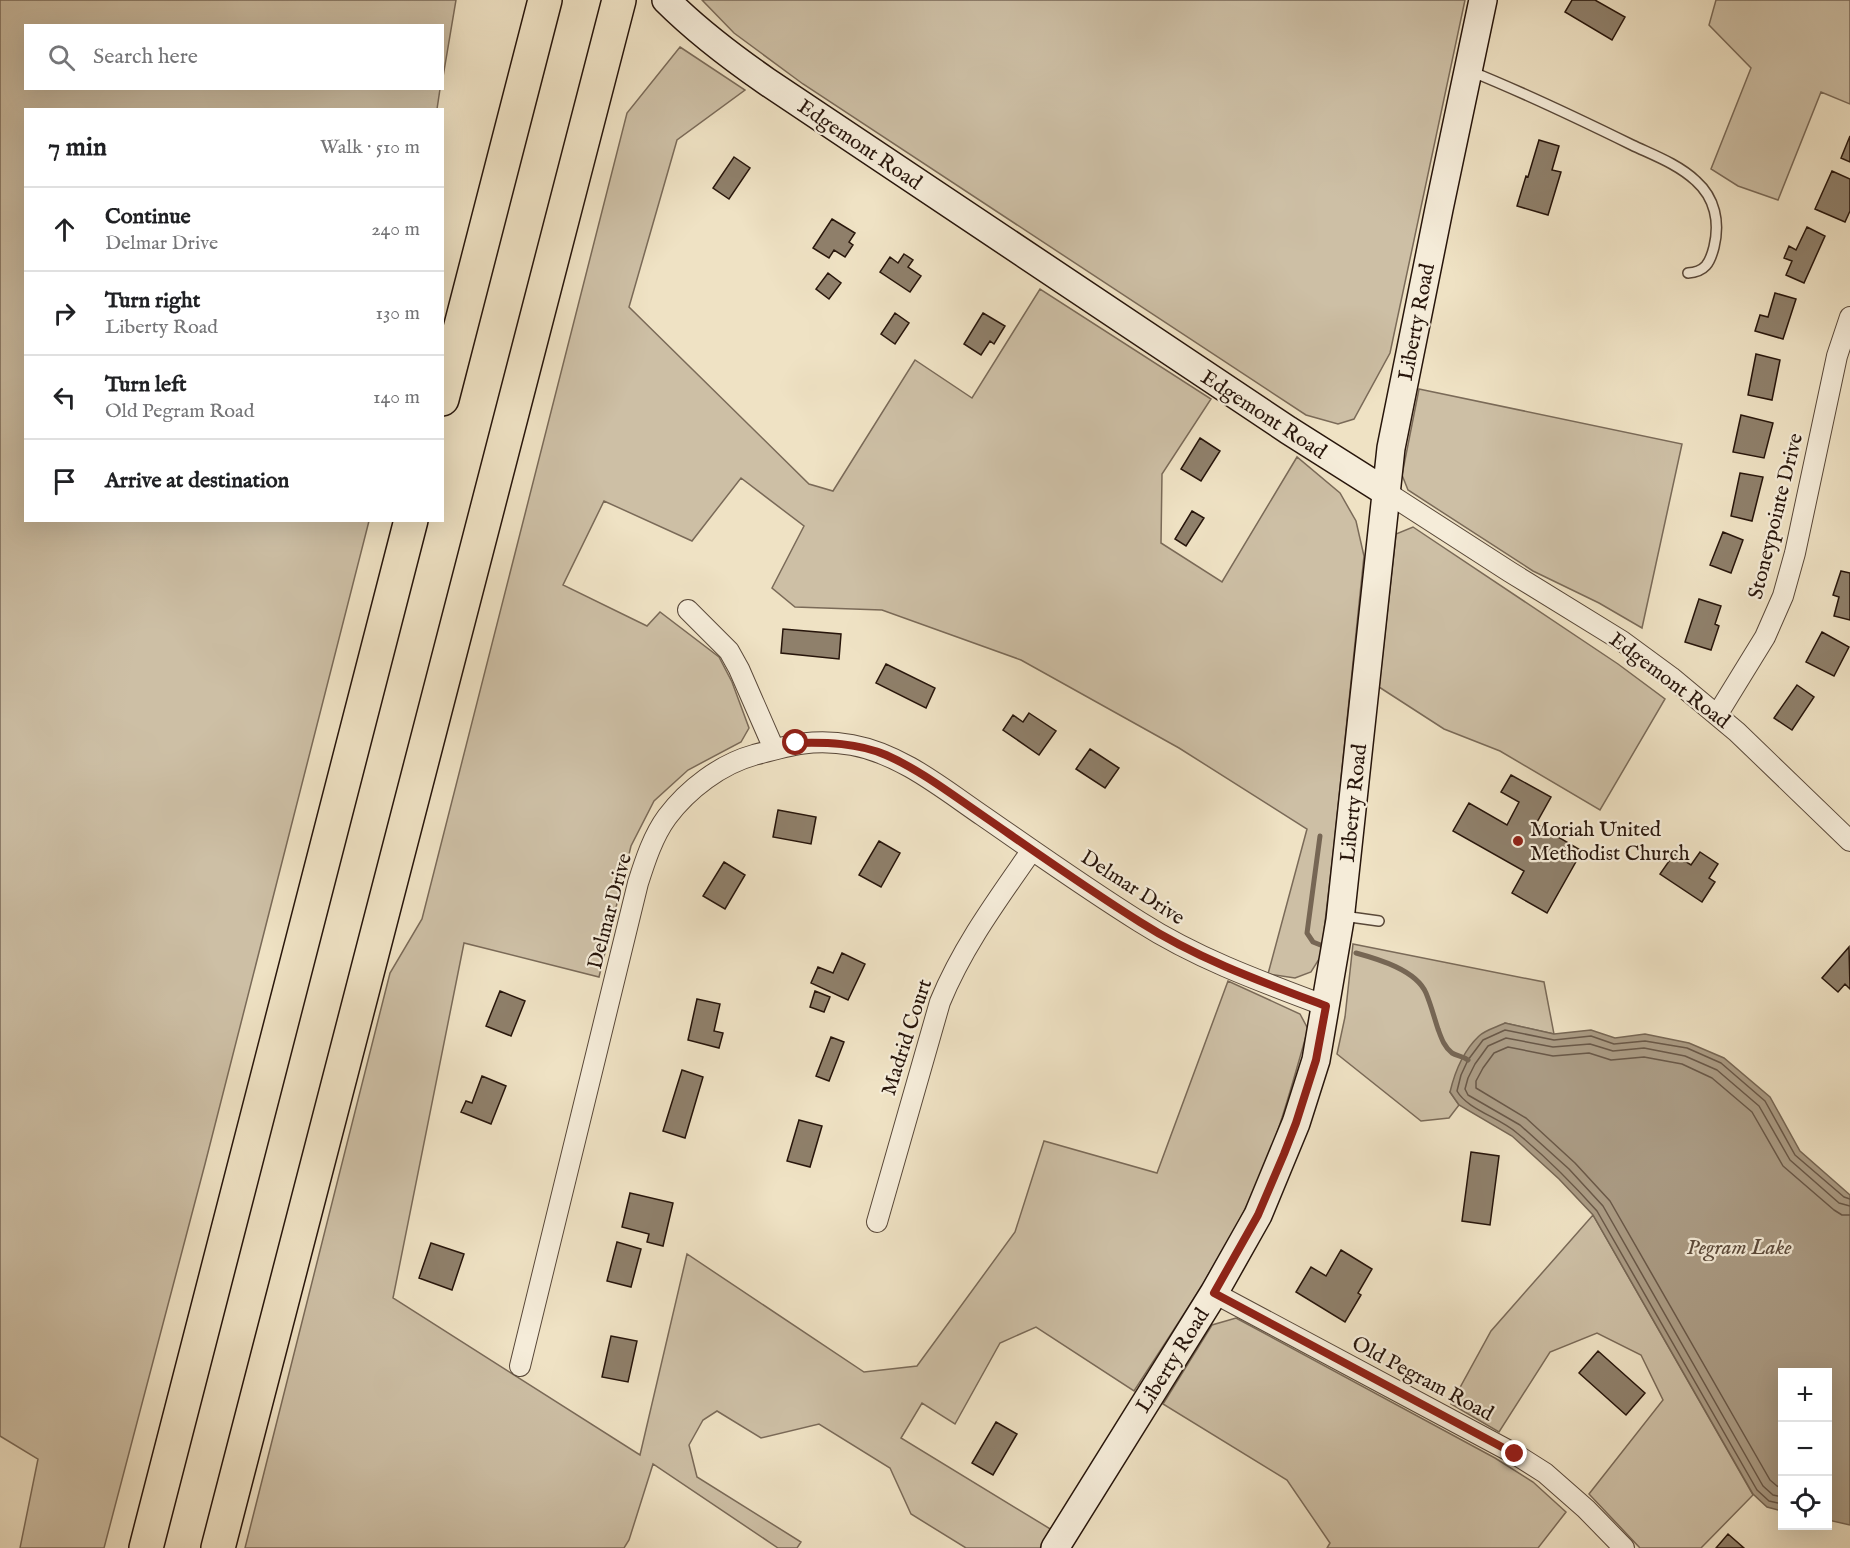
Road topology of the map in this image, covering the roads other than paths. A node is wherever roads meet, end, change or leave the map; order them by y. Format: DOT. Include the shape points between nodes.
graph roads {
  1 [pos="545,0"];
  2 [pos="619,0"];
  3 [pos="666,0"];
  4 [pos="1483,0"];
  5 [pos="1468,70"];
  6 [pos="1688,273"];
  7 [pos="1850,317"];
  8 [pos="444,391"];
  9 [pos="1386,492"];
  10 [pos="410,522"];
  11 [pos="688,610"];
  12 [pos="1717,715"];
  13 [pos="774,749"];
  14 [pos="1850,841"];
  15 [pos="1032,850"];
  16 [pos="1341,916"];
  17 [pos="1379,921"];
  18 [pos="1326,1006"];
  19 [pos="877,1222"];
  20 [pos="1214,1293"];
  21 [pos="520,1366"];
  22 [pos="146,1548"];
  23 [pos="218,1548"];
  24 [pos="1055,1548"];
  25 [pos="1624,1548"];
  1 -- 8 [label="highway"];
  2 -- 23 [label="highway"];
  3 -- 9 [label="street, Edgemont Road" via="691,25 766,81"];
  4 -- 5 [label="street, Liberty Road"];
  5 -- 6 [label="lane" via="1571,114 1678,167 1697,181 1715,210 1717,233 1706,267 1698,273"];
  5 -- 9 [label="street, Liberty Road" via="1393,438"];
  7 -- 12 [label="street, Stoneypointe Drive" via="1837,356 1783,596 1765,637"];
  9 -- 12 [label="street, Edgemont Road" via="1622,641"];
  9 -- 16 [label="street, Liberty Road"];
  10 -- 22 [label="highway"];
  11 -- 13 [label="street" via="729,651"];
  12 -- 14 [label="street, Edgemont Road"];
  13 -- 15 [label="street, Delmar Drive" via="819,742 885,755 925,776"];
  13 -- 21 [label="street, Delmar Drive" via="739,759 697,785 666,818 646,856"];
  15 -- 18 [label="street, Delmar Drive" via="1182,946"];
  15 -- 19 [label="street, Madrid Court" via="969,941 944,991"];
  16 -- 17 [label="lane"];
  16 -- 18 [label="street, Liberty Road"];
  18 -- 20 [label="street, Liberty Road" via="1316,1060 1288,1144 1258,1215"];
  20 -- 24 [label="street, Liberty Road"];
  20 -- 25 [label="street, Old Pegram Road" via="1545,1473"];
}
